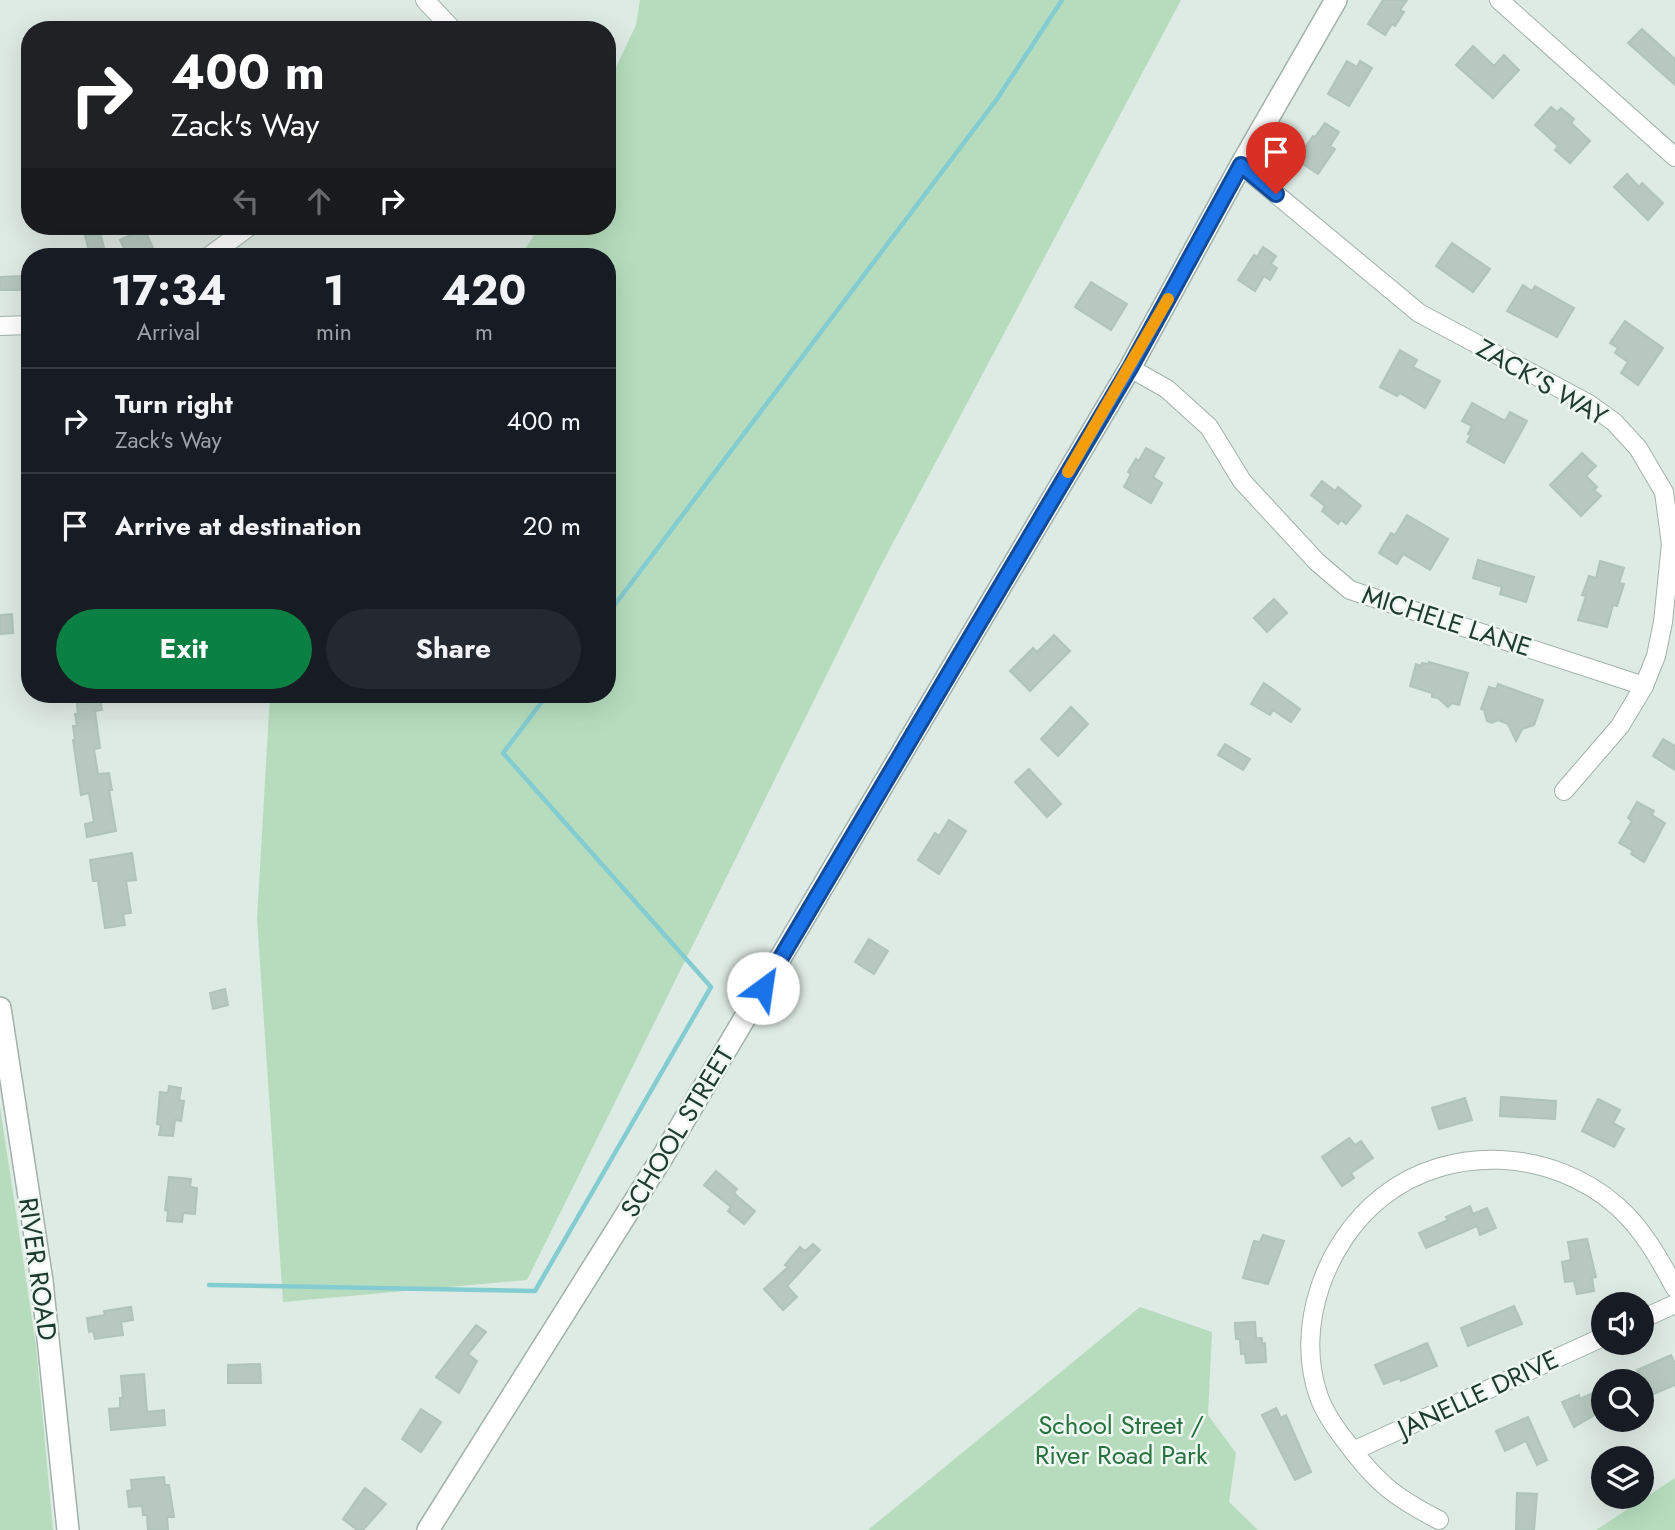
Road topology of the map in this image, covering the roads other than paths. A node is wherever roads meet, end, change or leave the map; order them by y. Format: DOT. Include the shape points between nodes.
graph roads {
  1 [pos="425,0"];
  2 [pos="1336,0"];
  3 [pos="1499,0"];
  4 [pos="445,21"];
  5 [pos="1675,157"];
  6 [pos="1241,165"];
  7 [pos="238,235"];
  8 [pos="220,248"];
  9 [pos="21,325"];
  10 [pos="0,326"];
  11 [pos="1130,368"];
  12 [pos="1644,686"];
  13 [pos="1564,791"];
  14 [pos="0,1008"];
  15 [pos="1675,1288"];
  16 [pos="1675,1304"];
  17 [pos="1654,1314"];
  18 [pos="1591,1342"];
  19 [pos="1353,1451"];
  20 [pos="1439,1520"];
  21 [pos="68,1530"];
  22 [pos="428,1530"];
  1 -- 4 [label="street"];
  2 -- 6 [label="street, SCHOOL STREET"];
  3 -- 5 [label="street"];
  6 -- 11 [label="street, SCHOOL STREET"];
  6 -- 12 [label="street, ZACK'S WAY" via="1419,313 1589,404 1639,448 1664,492 1671,544 1663,622"];
  7 -- 8 [label="street"];
  9 -- 10 [label="street"];
  11 -- 12 [label="street, MICHELE LANE" via="1167,389 1209,427 1242,481 1317,562 1350,590"];
  11 -- 22 [label="street, SCHOOL STREET" via="663,1156"];
  12 -- 13 [label="street, ZACK'S WAY" via="1620,726"];
  14 -- 21 [label="street, RIVER ROAD" via="42,1280"];
  15 -- 19 [label="street" via="1629,1217 1606,1196 1560,1172 1516,1161 1479,1159 1413,1178 1369,1207 1346,1235 1314,1307 1311,1349 1315,1382 1328,1417"];
  16 -- 17 [label="street"];
  18 -- 19 [label="street, JANELLE DRIVE"];
  19 -- 20 [label="street" via="1396,1496"];
}
